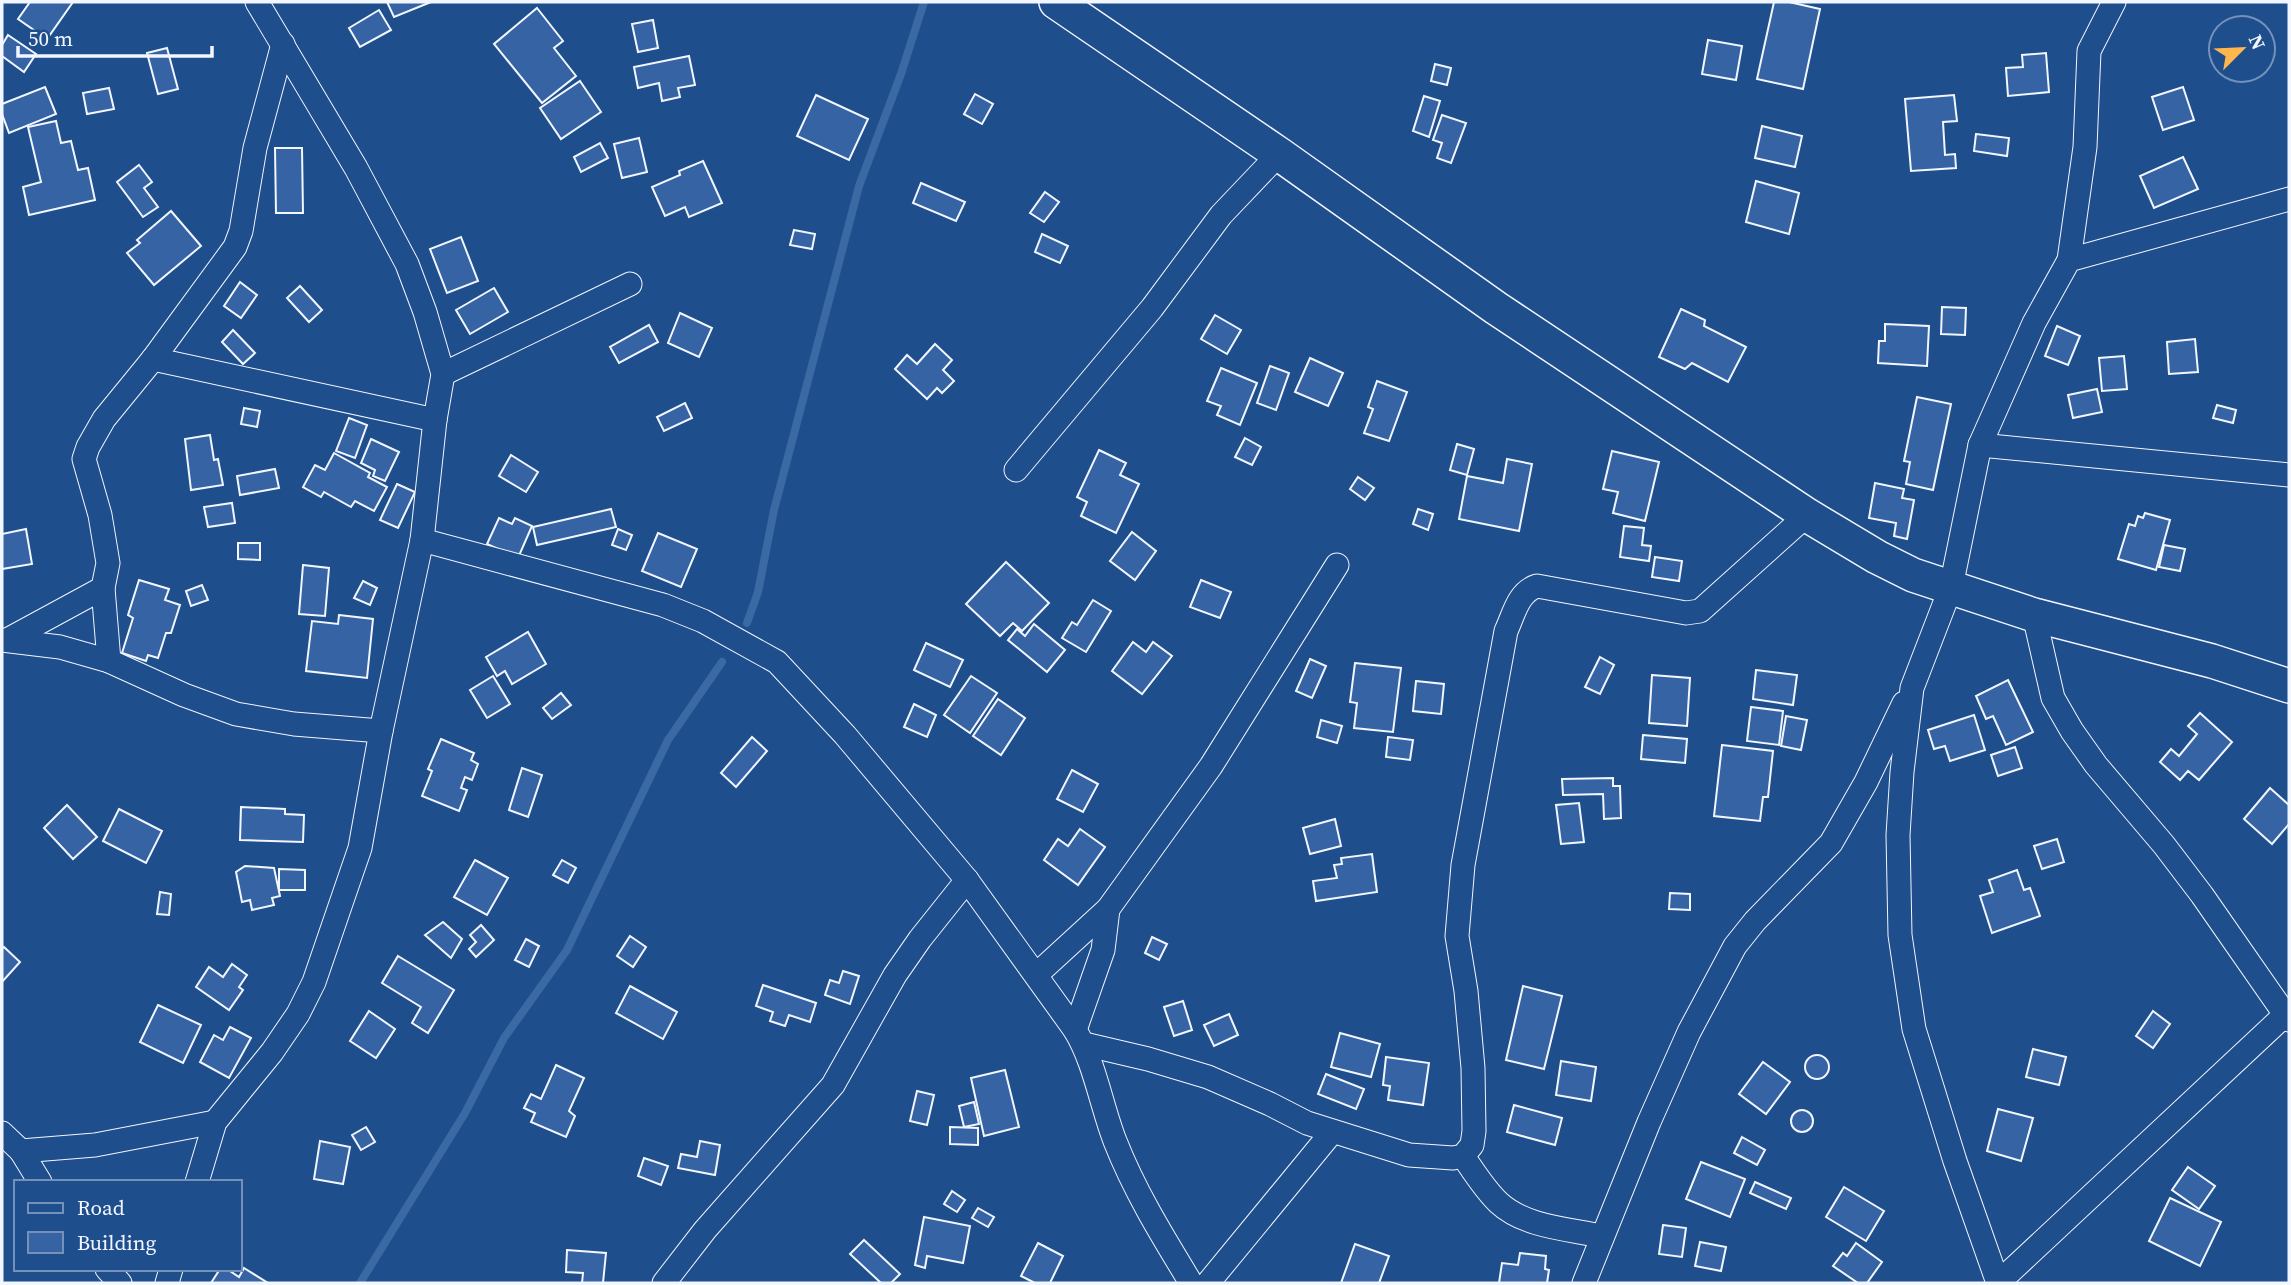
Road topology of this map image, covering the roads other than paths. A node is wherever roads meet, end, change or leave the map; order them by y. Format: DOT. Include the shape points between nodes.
graph roads {
  1 [pos="257,2"];
  2 [pos="1056,2"];
  3 [pos="2113,2"];
  4 [pos="283,44"];
  5 [pos="1279,154"];
  6 [pos="2289,199"];
  7 [pos="2069,260"];
  8 [pos="630,284"];
  9 [pos="153,359"];
  10 [pos="443,374"];
  11 [pos="435,420"];
  12 [pos="1980,445"];
  13 [pos="1016,470"];
  14 [pos="2289,475"];
  15 [pos="1807,515"];
  16 [pos="422,540"];
  17 [pos="1337,565"];
  18 [pos="1951,587"];
  19 [pos="103,588"];
  20 [pos="2034,615"];
  21 [pos="5,640"];
  22 [pos="109,661"];
  23 [pos="2289,686"];
  24 [pos="1912,688"];
  25 [pos="381,731"];
  26 [pos="967,880"];
  27 [pos="1108,909"];
  28 [pos="1036,975"];
  29 [pos="2287,1017"];
  30 [pos="1080,1037"];
  31 [pos="215,1122"];
  32 [pos="1332,1132"];
  33 [pos="2,1133"];
  34 [pos="21,1152"];
  35 [pos="1463,1156"];
  36 [pos="39,1180"];
  37 [pos="198,1180"];
  38 [pos="1601,1236"];
  39 [pos="664,1283"];
  40 [pos="1191,1283"];
  41 [pos="1208,1283"];
  42 [pos="1584,1283"];
  43 [pos="1998,1283"];
  1 -- 4 [label="street"];
  2 -- 5 [label="street"];
  3 -- 7 [label="street" via="2089,51 2085,147"];
  4 -- 9 [label="street" via="235,247"];
  4 -- 10 [label="street" via="407,264"];
  5 -- 13 [label="street" via="1221,215 1152,308"];
  5 -- 15 [label="street" via="1496,308"];
  6 -- 7 [label="street"];
  7 -- 12 [label="street" via="2034,323"];
  8 -- 10 [label="street"];
  9 -- 11 [label="street"];
  9 -- 19 [label="street" via="104,419 84,458 106,545"];
  10 -- 11 [label="street"];
  11 -- 16 [label="street"];
  12 -- 14 [label="street"];
  12 -- 18 [label="street"];
  15 -- 18 [label="street" via="1889,563"];
  15 -- 35 [label="street" via="1700,611 1686,613 1537,586 1527,589 1521,598 1506,631 1463,865 1457,936 1473,1068 1474,1131 1472,1145"];
  16 -- 25 [label="street"];
  16 -- 26 [label="street" via="663,605 704,621 777,662"];
  17 -- 27 [label="street" via="1211,766"];
  18 -- 20 [label="street"];
  18 -- 24 [label="street"];
  19 -- 21 [label="street"];
  19 -- 22 [label="street"];
  20 -- 23 [label="street" via="2213,661"];
  20 -- 29 [label="street" via="2053,698 2072,731 2179,865"];
  21 -- 22 [label="street" via="60,647"];
  22 -- 25 [label="street" via="236,714"];
  24 -- 38 [label="street" via="1831,842 1735,946 1689,1032"];
  24 -- 43 [label="street" via="1898,835 1900,936 1914,1030"];
  25 -- 31 [label="street" via="360,848 314,982 272,1052"];
  26 -- 28 [label="street"];
  26 -- 39 [label="street" via="895,975 833,1085"];
  27 -- 28 [label="street"];
  27 -- 30 [label="street"];
  28 -- 30 [label="street"];
  29 -- 43 [label="street"];
  30 -- 32 [label="street" via="1208,1077"];
  30 -- 40 [label="street" via="1125,1166"];
  31 -- 34 [label="street" via="95,1145"];
  31 -- 37 [label="street"];
  32 -- 35 [label="street" via="1409,1155"];
  32 -- 41 [label="street"];
  33 -- 34 [label="street"];
  34 -- 36 [label="street"];
  35 -- 38 [label="street" via="1500,1205 1515,1214"];
  38 -- 42 [label="street"];
}
